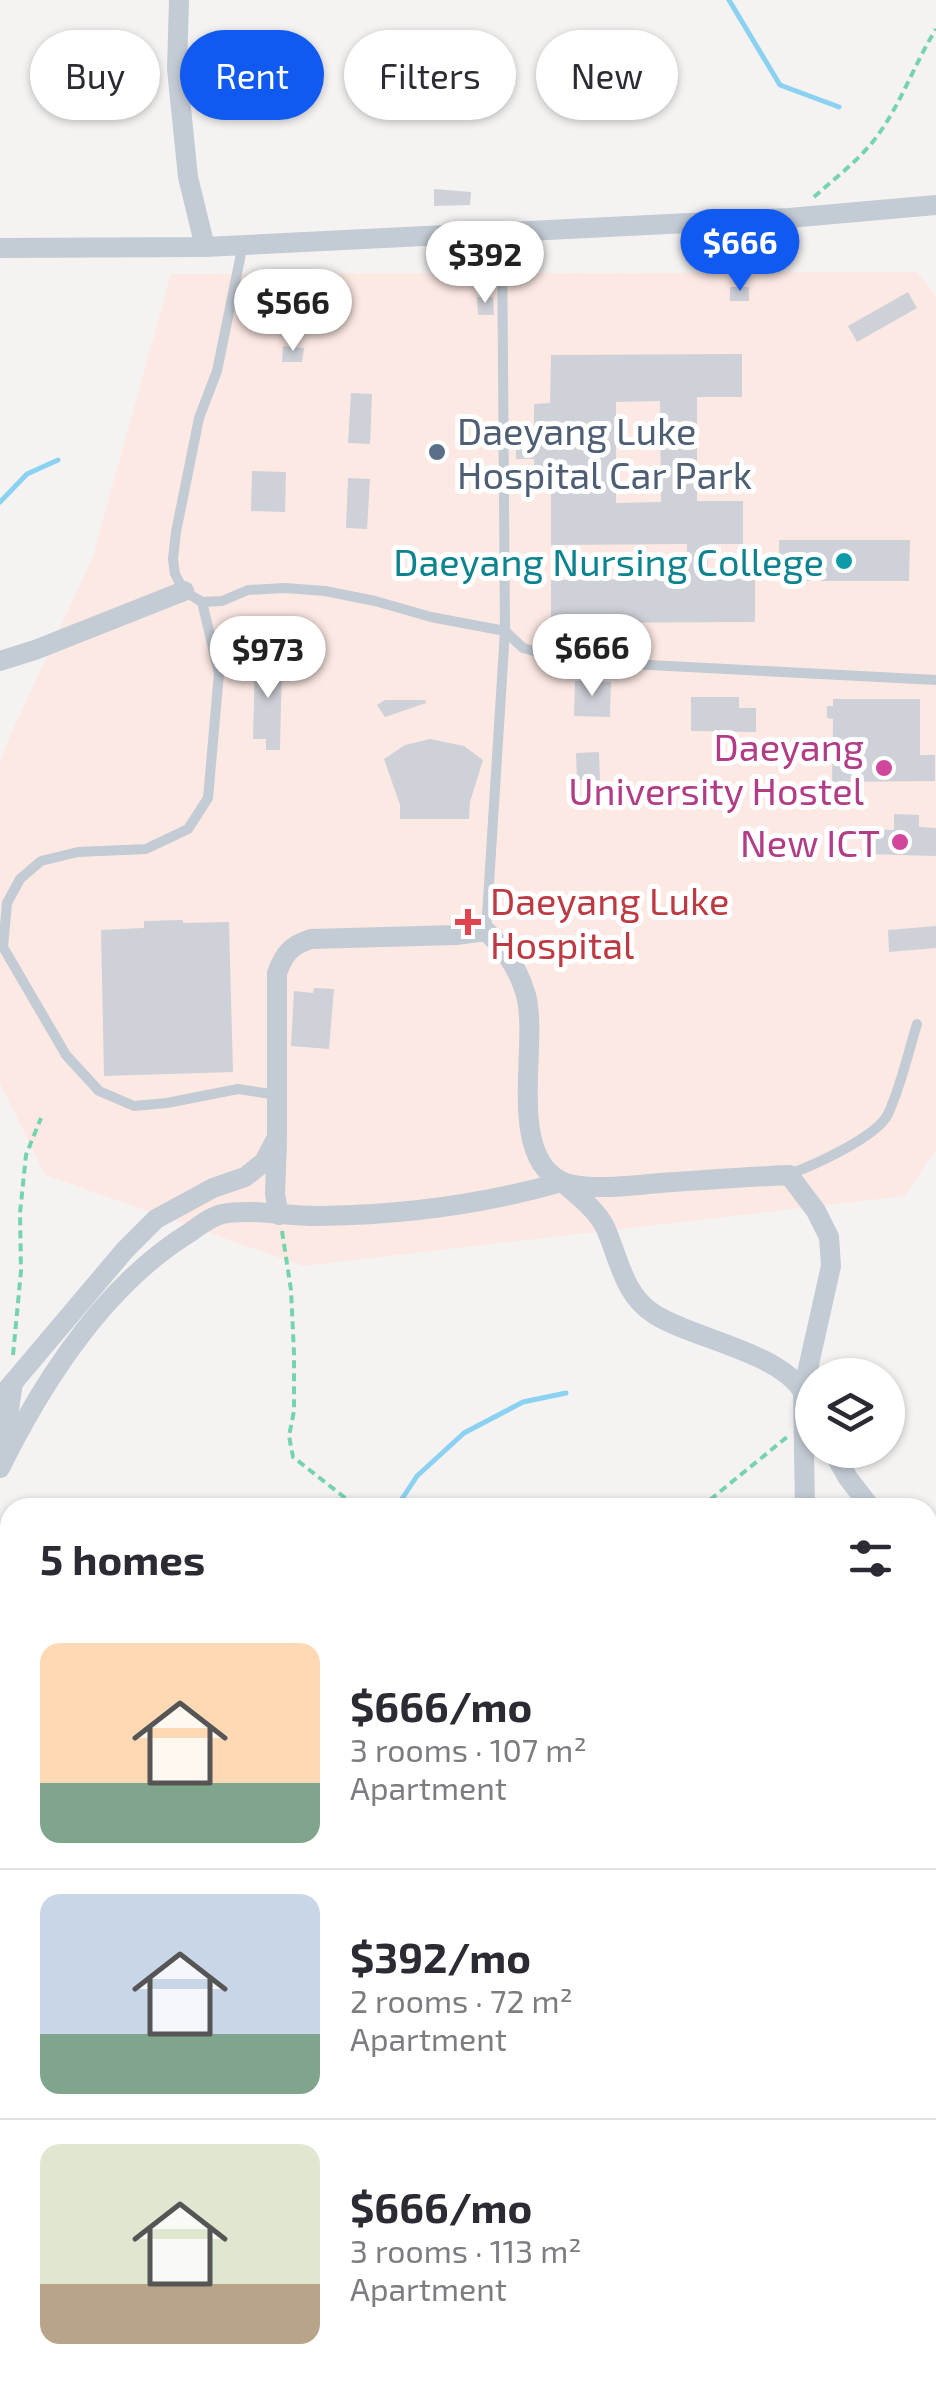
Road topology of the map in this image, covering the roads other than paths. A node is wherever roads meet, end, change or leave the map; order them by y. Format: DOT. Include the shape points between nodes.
graph roads {
  1 [pos="179,0"];
  2 [pos="936,206"];
  3 [pos="502,230"];
  4 [pos="244,244"];
  5 [pos="205,247"];
  6 [pos="0,248"];
  7 [pos="193,597"];
  8 [pos="504,631"];
  9 [pos="0,660"];
  10 [pos="936,680"];
  11 [pos="486,931"];
  12 [pos="917,1024"];
  13 [pos="278,1095"];
  14 [pos="277,1137"];
  15 [pos="789,1174"];
  16 [pos="245,1176"];
  17 [pos="562,1182"];
  18 [pos="279,1214"];
  19 [pos="217,1215"];
  20 [pos="811,1358"];
  21 [pos="795,1380"];
  22 [pos="7,1391"];
  23 [pos="0,1467"];
  24 [pos="806,1468"];
  25 [pos="842,1468"];
  26 [pos="805,1498"];
  27 [pos="863,1498"];
  1 -- 5 [label="street" via="177,69 188,177"];
  2 -- 3 [label="street"];
  3 -- 4 [label="street"];
  3 -- 8 [label="lane"];
  4 -- 5 [label="street"];
  4 -- 7 [label="lane" via="176,532 176,574"];
  5 -- 6 [label="street"];
  7 -- 8 [label="lane" via="325,591"];
  7 -- 9 [label="street"];
  7 -- 13 [label="lane" via="220,673 208,798 188,829 146,849 41,861 7,903 3,947 66,1055 99,1091 134,1106 238,1090"];
  8 -- 10 [label="lane" via="523,648 548,655"];
  8 -- 11 [label="lane"];
  11 -- 13 [label="street" via="296,944 277,973"];
  11 -- 17 [label="street" via="526,995 533,1149"];
  12 -- 15 [label="lane" via="888,1116 878,1128"];
  13 -- 14 [label="street"];
  14 -- 16 [label="street" via="264,1162"];
  14 -- 18 [label="street"];
  15 -- 17 [label="street" via="595,1187"];
  15 -- 20 [label="street" via="829,1237 831,1266"];
  16 -- 19 [label="street"];
  16 -- 22 [label="street" via="156,1220"];
  17 -- 18 [label="street" via="406,1211"];
  17 -- 21 [label="street" via="604,1225 630,1290 650,1312 771,1363"];
  18 -- 19 [label="street"];
  19 -- 23 [label="street" via="173,1243 92,1321"];
  22 -- 23 [label="street"];
  24 -- 26 [label="street"];
  25 -- 27 [label="street"];
}
